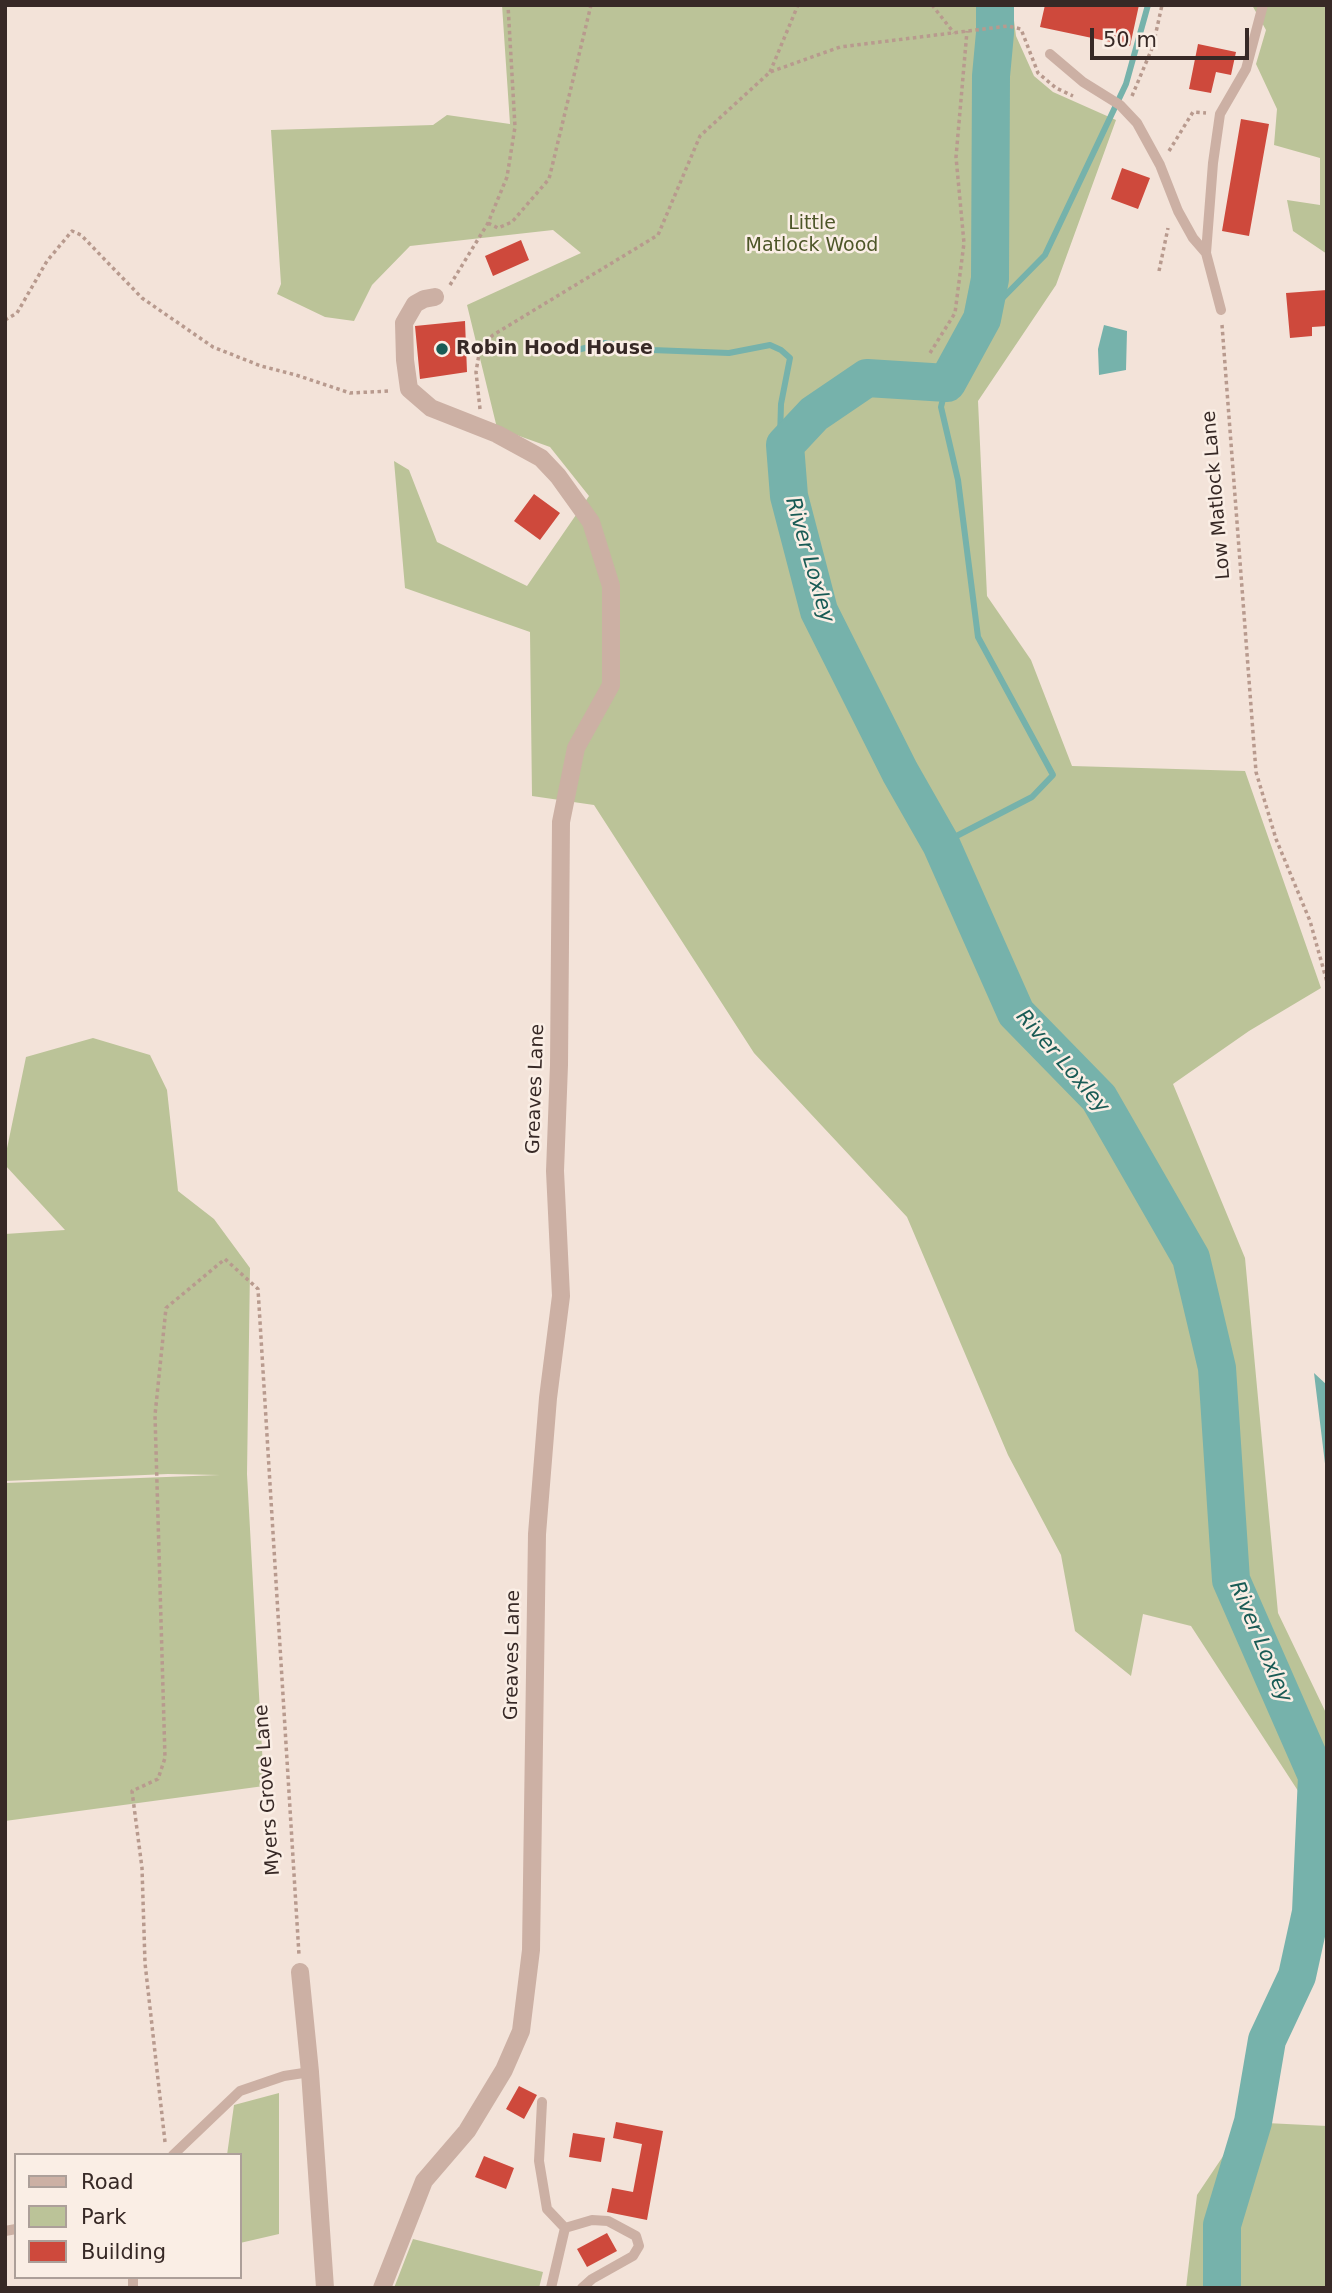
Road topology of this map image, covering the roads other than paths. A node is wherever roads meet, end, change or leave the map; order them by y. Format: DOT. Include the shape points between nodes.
graph roads {
  1 [pos="1263,5"];
  2 [pos="1050,54"];
  3 [pos="1206,253"];
  4 [pos="435,297"];
  5 [pos="1221,310"];
  6 [pos="300,1972"];
  7 [pos="310,2072"];
  8 [pos="542,2102"];
  9 [pos="175,2153"];
  10 [pos="565,2228"];
  11 [pos="325,2288"];
  12 [pos="382,2288"];
  13 [pos="551,2288"];
  14 [pos="582,2288"];
  1 -- 3 [label="lane" via="1246,69 1220,114"];
  2 -- 3 [label="lane" via="1138,123 1178,211"];
  3 -- 5 [label="lane"];
  4 -- 12 [label="street, Greaves Lane" via="415,304 404,323 409,389 431,408 497,434 541,458 592,522 611,586 611,685 576,748 561,822 555,1171 561,1296 537,1534 531,1950 521,2031 504,2070 467,2131 424,2181"];
  6 -- 7 [label="street"];
  7 -- 9 [label="lane" via="240,2091"];
  7 -- 11 [label="street"];
  8 -- 10 [label="lane" via="539,2161 547,2209"];
  10 -- 13 [label="lane"];
  10 -- 14 [label="lane" via="592,2220 608,2221 636,2236 639,2246 633,2256"];
}
